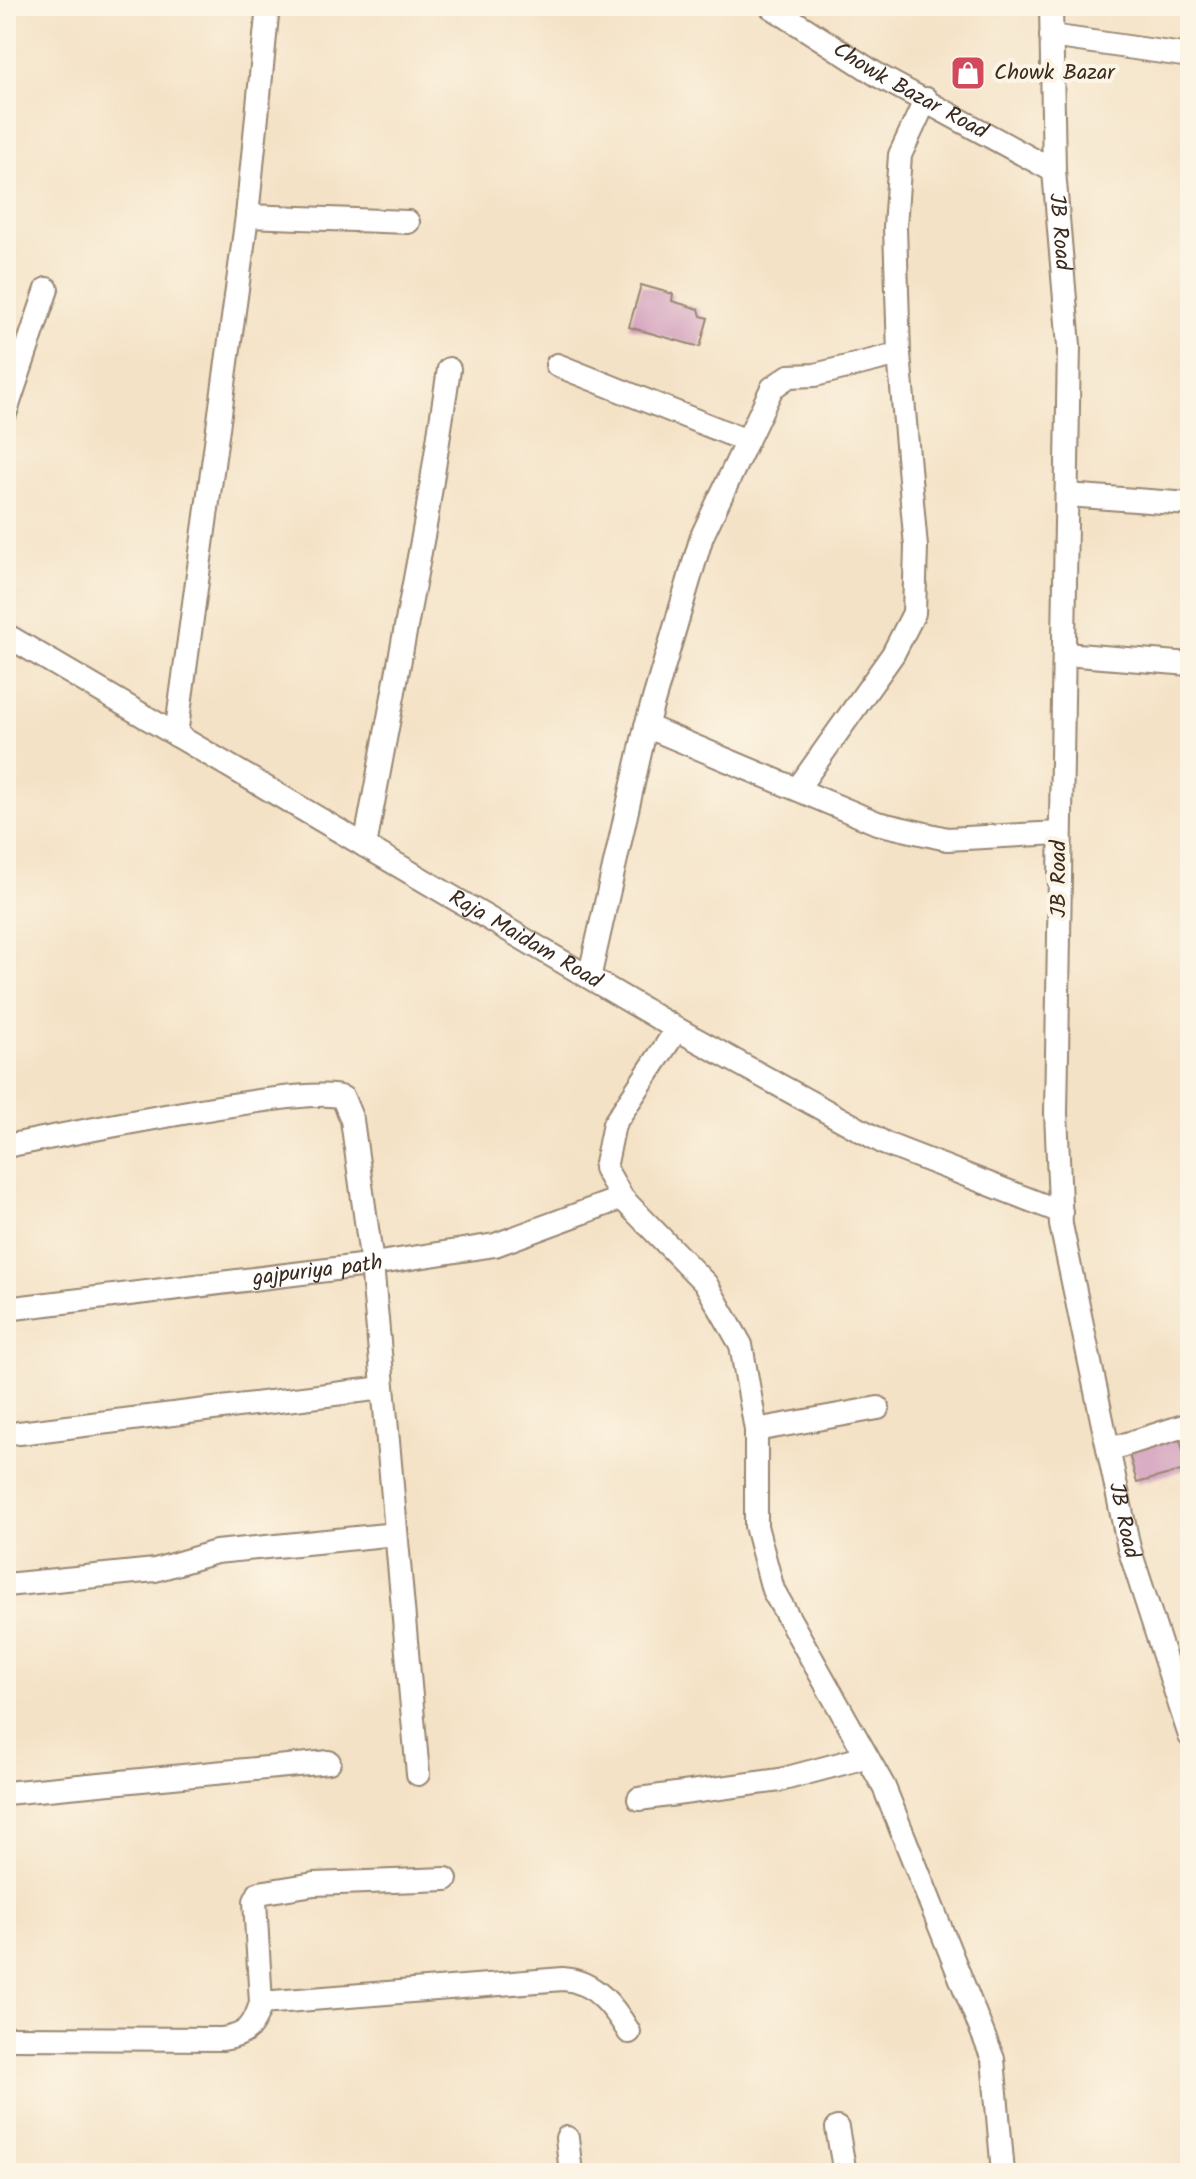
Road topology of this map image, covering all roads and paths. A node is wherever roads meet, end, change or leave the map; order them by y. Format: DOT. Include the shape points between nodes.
graph roads {
  1 [pos="268,6"];
  2 [pos="770,6"];
  3 [pos="1051,6"];
  4 [pos="1051,36"];
  5 [pos="1190,56"];
  6 [pos="926,99"];
  7 [pos="1054,171"];
  8 [pos="247,216"];
  9 [pos="408,222"];
  10 [pos="47,289"];
  11 [pos="899,354"];
  12 [pos="557,365"];
  13 [pos="449,369"];
  14 [pos="10,384"];
  15 [pos="6,411"];
  16 [pos="747,441"];
  17 [pos="1067,495"];
  18 [pos="1190,504"];
  19 [pos="6,635"];
  20 [pos="1065,654"];
  21 [pos="1190,664"];
  22 [pos="646,726"];
  23 [pos="176,735"];
  24 [pos="798,788"];
  25 [pos="1059,833"];
  26 [pos="365,846"];
  27 [pos="590,974"];
  28 [pos="677,1029"];
  29 [pos="6,1146"];
  30 [pos="622,1198"];
  31 [pos="1061,1212"];
  32 [pos="372,1264"];
  33 [pos="6,1309"];
  34 [pos="383,1388"];
  35 [pos="878,1408"];
  36 [pos="1190,1424"];
  37 [pos="756,1430"];
  38 [pos="19,1433"];
  39 [pos="1111,1449"];
  40 [pos="396,1534"];
  41 [pos="6,1585"];
  42 [pos="1186,1712"];
  43 [pos="1190,1736"];
  44 [pos="866,1757"];
  45 [pos="329,1762"];
  46 [pos="418,1774"];
  47 [pos="6,1793"];
  48 [pos="639,1799"];
  49 [pos="446,1879"];
  50 [pos="261,2003"];
  51 [pos="629,2032"];
  52 [pos="6,2038"];
  53 [pos="837,2128"];
  54 [pos="567,2138"];
  55 [pos="571,2173"];
  56 [pos="845,2173"];
  57 [pos="1003,2173"];
  1 -- 8 [label="street"];
  2 -- 6 [label="street, Chowk Bazar Road" via="879,76"];
  3 -- 4 [label="street, JB Road"];
  4 -- 5 [label="street"];
  4 -- 7 [label="street, JB Road"];
  6 -- 7 [label="street, Chowk Bazar Road"];
  6 -- 11 [label="street" via="900,155 895,227"];
  7 -- 17 [label="street, JB Road" via="1069,346"];
  8 -- 9 [label="street"];
  8 -- 23 [label="street"];
  10 -- 14 [label="street"];
  11 -- 16 [label="street" via="780,380"];
  11 -- 24 [label="street" via="916,547 914,613 893,654"];
  12 -- 16 [label="street"];
  13 -- 26 [label="street"];
  14 -- 15 [label="street"];
  16 -- 22 [label="street" via="702,536"];
  17 -- 18 [label="street"];
  17 -- 20 [label="street, JB Road"];
  19 -- 23 [label="street, Raja Maidam Road"];
  20 -- 21 [label="street"];
  20 -- 25 [label="street, JB Road"];
  22 -- 24 [label="street"];
  22 -- 27 [label="street"];
  23 -- 26 [label="street, Raja Maidam Road"];
  24 -- 25 [label="street" via="916,834 947,839"];
  25 -- 31 [label="street, JB Road" via="1056,1113"];
  26 -- 27 [label="street, Raja Maidam Road"];
  27 -- 28 [label="street, Raja Maidam Road"];
  28 -- 30 [label="street" via="614,1124 605,1168"];
  28 -- 31 [label="street, Raja Maidam Road" via="886,1144"];
  29 -- 32 [label="street" via="263,1101 336,1095 349,1107 352,1120"];
  30 -- 32 [label="street, gajpuriya path" via="495,1245"];
  30 -- 37 [label="street" via="686,1261 725,1314 741,1345"];
  31 -- 39 [label="street, JB Road"];
  32 -- 33 [label="street, gajpuriya path"];
  32 -- 34 [label="street"];
  34 -- 38 [label="street"];
  34 -- 40 [label="street"];
  35 -- 37 [label="street"];
  36 -- 39 [label="street"];
  37 -- 44 [label="street" via="756,1526 773,1590"];
  39 -- 42 [label="street, JB Road" via="1129,1548"];
  40 -- 41 [label="street" via="216,1552 155,1570"];
  40 -- 46 [label="street"];
  42 -- 43 [label="street, JB Road"];
  44 -- 48 [label="street" via="780,1780"];
  44 -- 57 [label="street" via="884,1787 993,2059"];
  45 -- 47 [label="street"];
  49 -- 50 [label="street" via="314,1884 259,1893 255,1901"];
  50 -- 51 [label="street" via="573,1980 598,1993"];
  50 -- 52 [label="street" via="255,2023 234,2038"];
  53 -- 56 [label="street"];
  54 -- 55 [label="street"];
}
